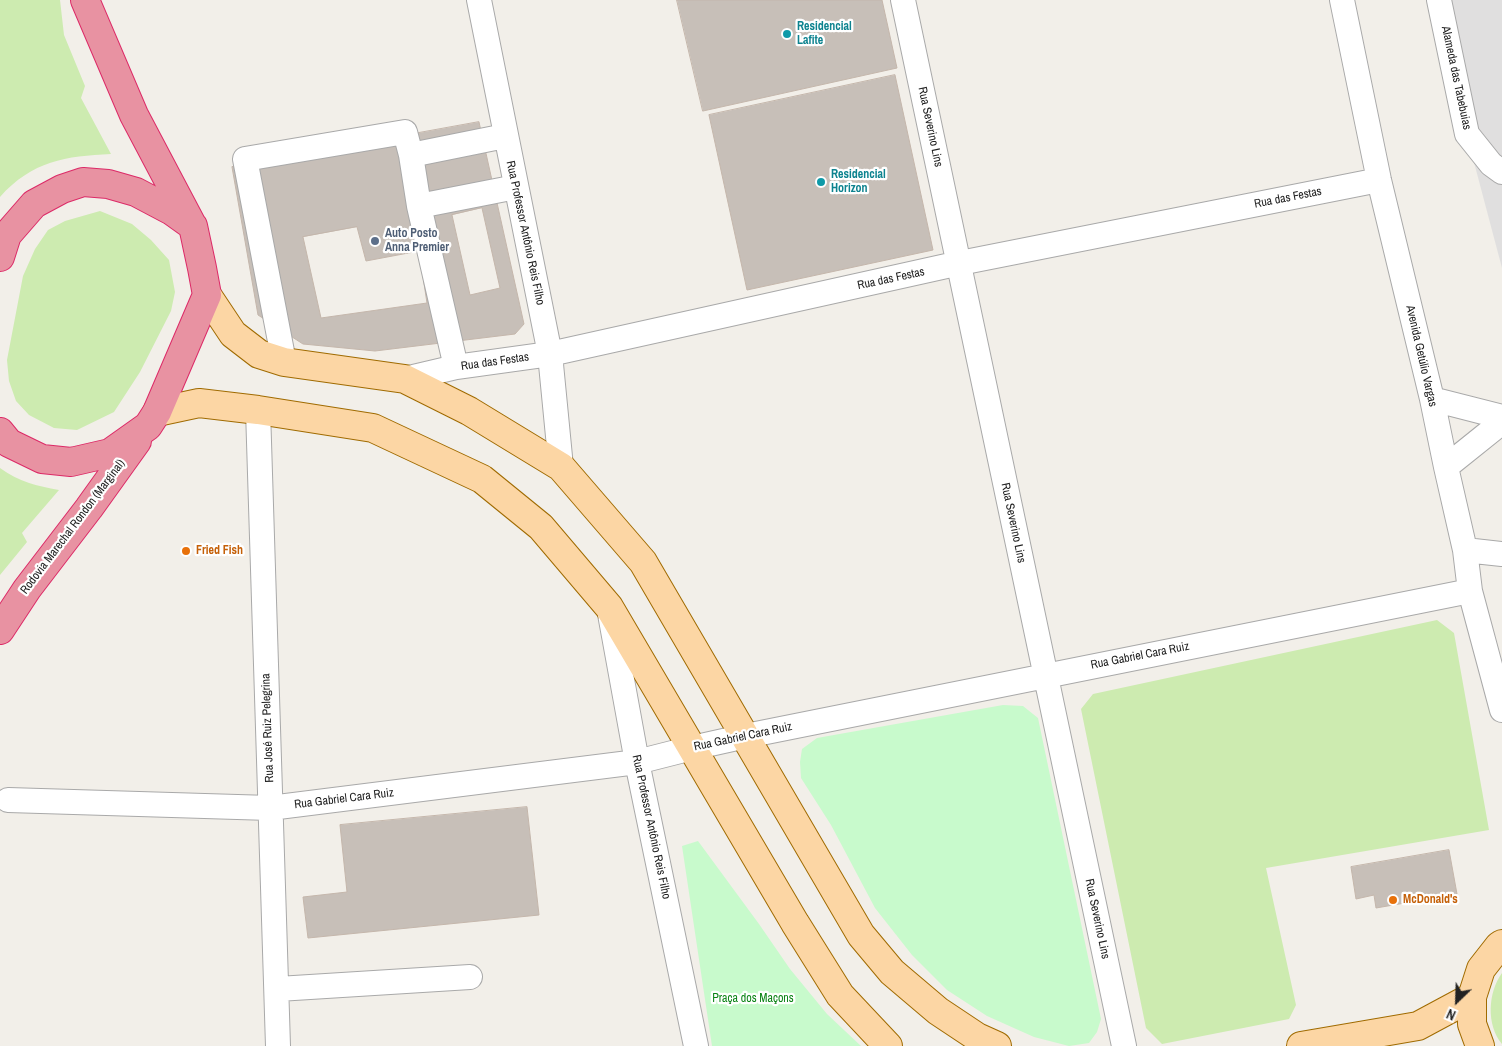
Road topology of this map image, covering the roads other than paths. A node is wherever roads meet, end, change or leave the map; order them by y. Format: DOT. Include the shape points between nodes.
graph roads {
  1 [pos="479,0"];
  2 [pos="903,0"];
  3 [pos="1342,0"];
  4 [pos="1439,0"];
  5 [pos="86,1"];
  6 [pos="505,136"];
  7 [pos="411,155"];
  8 [pos="1502,172"];
  9 [pos="1379,180"];
  10 [pos="516,187"];
  11 [pos="419,206"];
  12 [pos="193,226"];
  13 [pos="0,257"];
  14 [pos="960,263"];
  15 [pos="207,295"];
  16 [pos="550,354"];
  17 [pos="284,362"];
  18 [pos="456,367"];
  19 [pos="405,380"];
  20 [pos="1432,399"];
  21 [pos="258,410"];
  22 [pos="1502,417"];
  23 [pos="153,419"];
  24 [pos="1502,422"];
  25 [pos="0,432"];
  26 [pos="561,467"];
  27 [pos="1446,468"];
  28 [pos="1465,550"];
  29 [pos="1502,554"];
  30 [pos="1470,591"];
  31 [pos="609,607"];
  32 [pos="0,630"];
  33 [pos="1044,676"];
  34 [pos="1501,703"];
  35 [pos="746,736"];
  36 [pos="692,748"];
  37 [pos="637,762"];
  38 [pos="8,800"];
  39 [pos="270,808"];
  40 [pos="1501,940"];
  41 [pos="470,977"];
  42 [pos="278,989"];
  43 [pos="1472,997"];
  44 [pos="278,1046"];
  45 [pos="696,1046"];
  46 [pos="888,1046"];
  47 [pos="997,1046"];
  48 [pos="1124,1046"];
  49 [pos="1301,1046"];
  50 [pos="1480,1046"];
  1 -- 6 [label="street, Rua Professor Antônio Reis Filho"];
  2 -- 14 [label="street, Rua Severino Lins"];
  3 -- 9 [label="street, Avenida Getúlio Vargas"];
  4 -- 8 [label="street, Alameda das Tabebuias" via="1467,134 1491,164"];
  5 -- 12 [label="highway" via="134,115"];
  6 -- 7 [label="street"];
  6 -- 10 [label="street, Rua Professor Antônio Reis Filho"];
  7 -- 11 [label="street"];
  7 -- 17 [label="street" via="405,132 245,159"];
  9 -- 14 [label="street, Rua das Festas"];
  9 -- 20 [label="street, Avenida Getúlio Vargas"];
  10 -- 11 [label="street"];
  10 -- 16 [label="street, Rua Professor Antônio Reis Filho"];
  11 -- 18 [label="street"];
  12 -- 13 [label="highway" via="136,192 108,184 83,182 34,204 8,235"];
  12 -- 15 [label="highway"];
  14 -- 16 [label="street, Rua das Festas"];
  14 -- 33 [label="street, Rua Severino Lins"];
  15 -- 17 [label="main road" via="233,334 258,354"];
  15 -- 23 [label="highway, Rodovia Marechal Rondon (Marginal)"];
  16 -- 18 [label="street, Rua das Festas"];
  16 -- 26 [label="street, Rua Professor Antônio Reis Filho"];
  17 -- 19 [label="main road"];
  18 -- 19 [label="street, Rua das Festas"];
  19 -- 26 [label="main road" via="469,411"];
  20 -- 22 [label="street"];
  20 -- 27 [label="street, Avenida Getúlio Vargas"];
  21 -- 23 [label="main road" via="199,403"];
  21 -- 31 [label="main road" via="373,428 482,478 541,527"];
  21 -- 39 [label="street, Rua José Ruiz Pelegrina"];
  23 -- 25 [label="highway" via="110,453 71,462 42,459 9,443"];
  23 -- 32 [label="highway, Rodovia Marechal Rondon (Marginal)" via="26,589"];
  24 -- 27 [label="street"];
  26 -- 35 [label="main road" via="643,562"];
  27 -- 28 [label="street, Avenida Getúlio Vargas"];
  28 -- 29 [label="street"];
  28 -- 30 [label="street, Avenida Getúlio Vargas"];
  30 -- 33 [label="street, Rua Gabriel Cara Ruiz"];
  30 -- 34 [label="street, Avenida Getúlio Vargas"];
  31 -- 36 [label="main road"];
  31 -- 37 [label="street, Rua Professor Antônio Reis Filho"];
  33 -- 35 [label="street, Rua Gabriel Cara Ruiz"];
  33 -- 48 [label="street, Rua Severino Lins"];
  35 -- 36 [label="street, Rua Gabriel Cara Ruiz"];
  35 -- 47 [label="main road" via="862,936 892,972 938,1012"];
  36 -- 37 [label="street, Rua Gabriel Cara Ruiz"];
  36 -- 46 [label="main road" via="840,995"];
  37 -- 39 [label="street, Rua Gabriel Cara Ruiz"];
  37 -- 45 [label="street, Rua Professor Antônio Reis Filho"];
  38 -- 39 [label="street, Rua Gabriel Cara Ruiz"];
  39 -- 42 [label="street, Rua José Ruiz Pelegrina"];
  40 -- 43 [label="main road" via="1481,969"];
  41 -- 42 [label="street"];
  42 -- 44 [label="street, Rua José Ruiz Pelegrina"];
  43 -- 49 [label="main road" via="1418,1026"];
  43 -- 50 [label="main road" via="1472,1024"];
}
